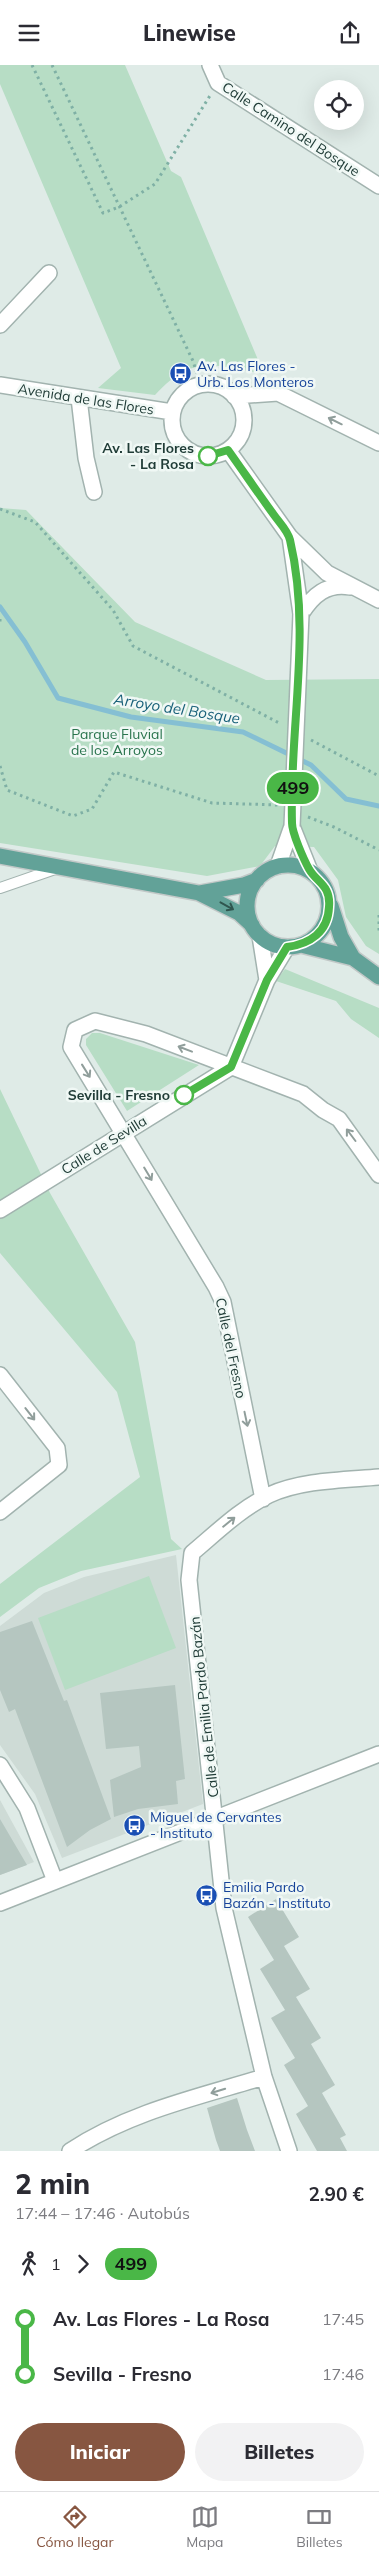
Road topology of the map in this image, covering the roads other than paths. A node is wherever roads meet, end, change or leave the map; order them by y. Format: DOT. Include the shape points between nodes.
graph roads {
  1 [pos="210,65"];
  2 [pos="379,187"];
  3 [pos="48,273"];
  4 [pos="0,325"];
  5 [pos="0,385"];
  6 [pos="234,396"];
  7 [pos="79,398"];
  8 [pos="172,412"];
  9 [pos="379,443"];
  10 [pos="228,450"];
  11 [pos="94,492"];
  12 [pos="290,537"];
  13 [pos="356,589"];
  14 [pos="379,600"];
  15 [pos="301,614"];
  16 [pos="292,825"];
  17 [pos="0,857"];
  18 [pos="278,867"];
  19 [pos="58,868"];
  20 [pos="310,871"];
  21 [pos="256,880"];
  22 [pos="0,888"];
  23 [pos="199,893"];
  24 [pos="328,893"];
  25 [pos="256,931"];
  26 [pos="294,946"];
  27 [pos="353,958"];
  28 [pos="377,975"];
  29 [pos="267,980"];
  30 [pos="231,1067"];
  31 [pos="123,1132"];
  32 [pos="379,1175"];
  33 [pos="0,1210"];
  34 [pos="0,1375"];
  35 [pos="379,1477"];
  36 [pos="263,1499"];
  37 [pos="0,1512"];
  38 [pos="379,1754"];
  39 [pos="0,1765"];
  40 [pos="216,1817"];
  41 [pos="55,1881"];
  42 [pos="0,1903"];
  43 [pos="264,2077"];
  44 [pos="70,2151"];
  45 [pos="289,2151"];
  1 -- 2 [label="street, Calle Camino del Bosque" via="218,83"];
  3 -- 4 [label="street"];
  5 -- 7 [label="street, Avenida de las Flores"];
  6 -- 8 [label="street" via="211,384 192,387 180,396"];
  9 -- 6 [label="street, one-way" via="278,393"];
  6 -- 10 [label="street" via="244,420 241,432"];
  7 -- 8 [label="street, Avenida de las Flores"];
  7 -- 11 [label="street" via="86,458"];
  8 -- 10 [label="street" via="173,431 189,451 204,456"];
  10 -- 12 [label="street"];
  12 -- 13 [label="street" via="327,573"];
  12 -- 15 [label="street"];
  13 -- 14 [label="street"];
  13 -- 15 [label="street" via="338,585 327,588 310,599"];
  15 -- 16 [label="street, bridge"];
  16 -- 18 [label="street"];
  16 -- 20 [label="street"];
  17 -- 19 [label="main road"];
  18 -- 20 [label="main road" via="289,865"];
  18 -- 21 [label="main road"];
  19 -- 22 [label="lane"];
  19 -- 23 [label="main road"];
  20 -- 24 [label="main road"];
  21 -- 23 [label="main road"];
  21 -- 25 [label="main road" via="247,902"];
  23 -- 25 [label="main road, one-way" via="240,913"];
  24 -- 26 [label="main road" via="328,919 322,930 313,939"];
  24 -- 27 [label="main road" via="341,937"];
  25 -- 26 [label="main road" via="268,942"];
  25 -- 29 [label="street"];
  26 -- 27 [label="main road"];
  26 -- 29 [label="street"];
  27 -- 28 [label="main road"];
  29 -- 30 [label="street"];
  30 -- 31 [label="street, Calle de Sevilla"];
  30 -- 31 [label="street, Calle del Fresno, one-way" via="146,1034 95,1021 75,1029 71,1047"];
  32 -- 30 [label="street, one-way" via="339,1119 303,1094"];
  31 -- 33 [label="street, Calle de Sevilla"];
  31 -- 36 [label="street, Calle del Fresno, one-way" via="223,1302"];
  34 -- 37 [label="street, one-way" via="57,1448 59,1465"];
  35 -- 36 [label="street" via="300,1487"];
  40 -- 36 [label="street, Calle de Emilia Pardo Bazán, one-way" via="189,1580 192,1553"];
  38 -- 40 [label="street"];
  39 -- 41 [label="street" via="27,1808"];
  40 -- 41 [label="street"];
  40 -- 43 [label="street, Calle de Emilia Pardo Bazán" via="224,1908"];
  41 -- 42 [label="street"];
  43 -- 44 [label="street, one-way" via="136,2116 96,2134"];
  43 -- 45 [label="street, Calle de Emilia Pardo Bazán"];
}
